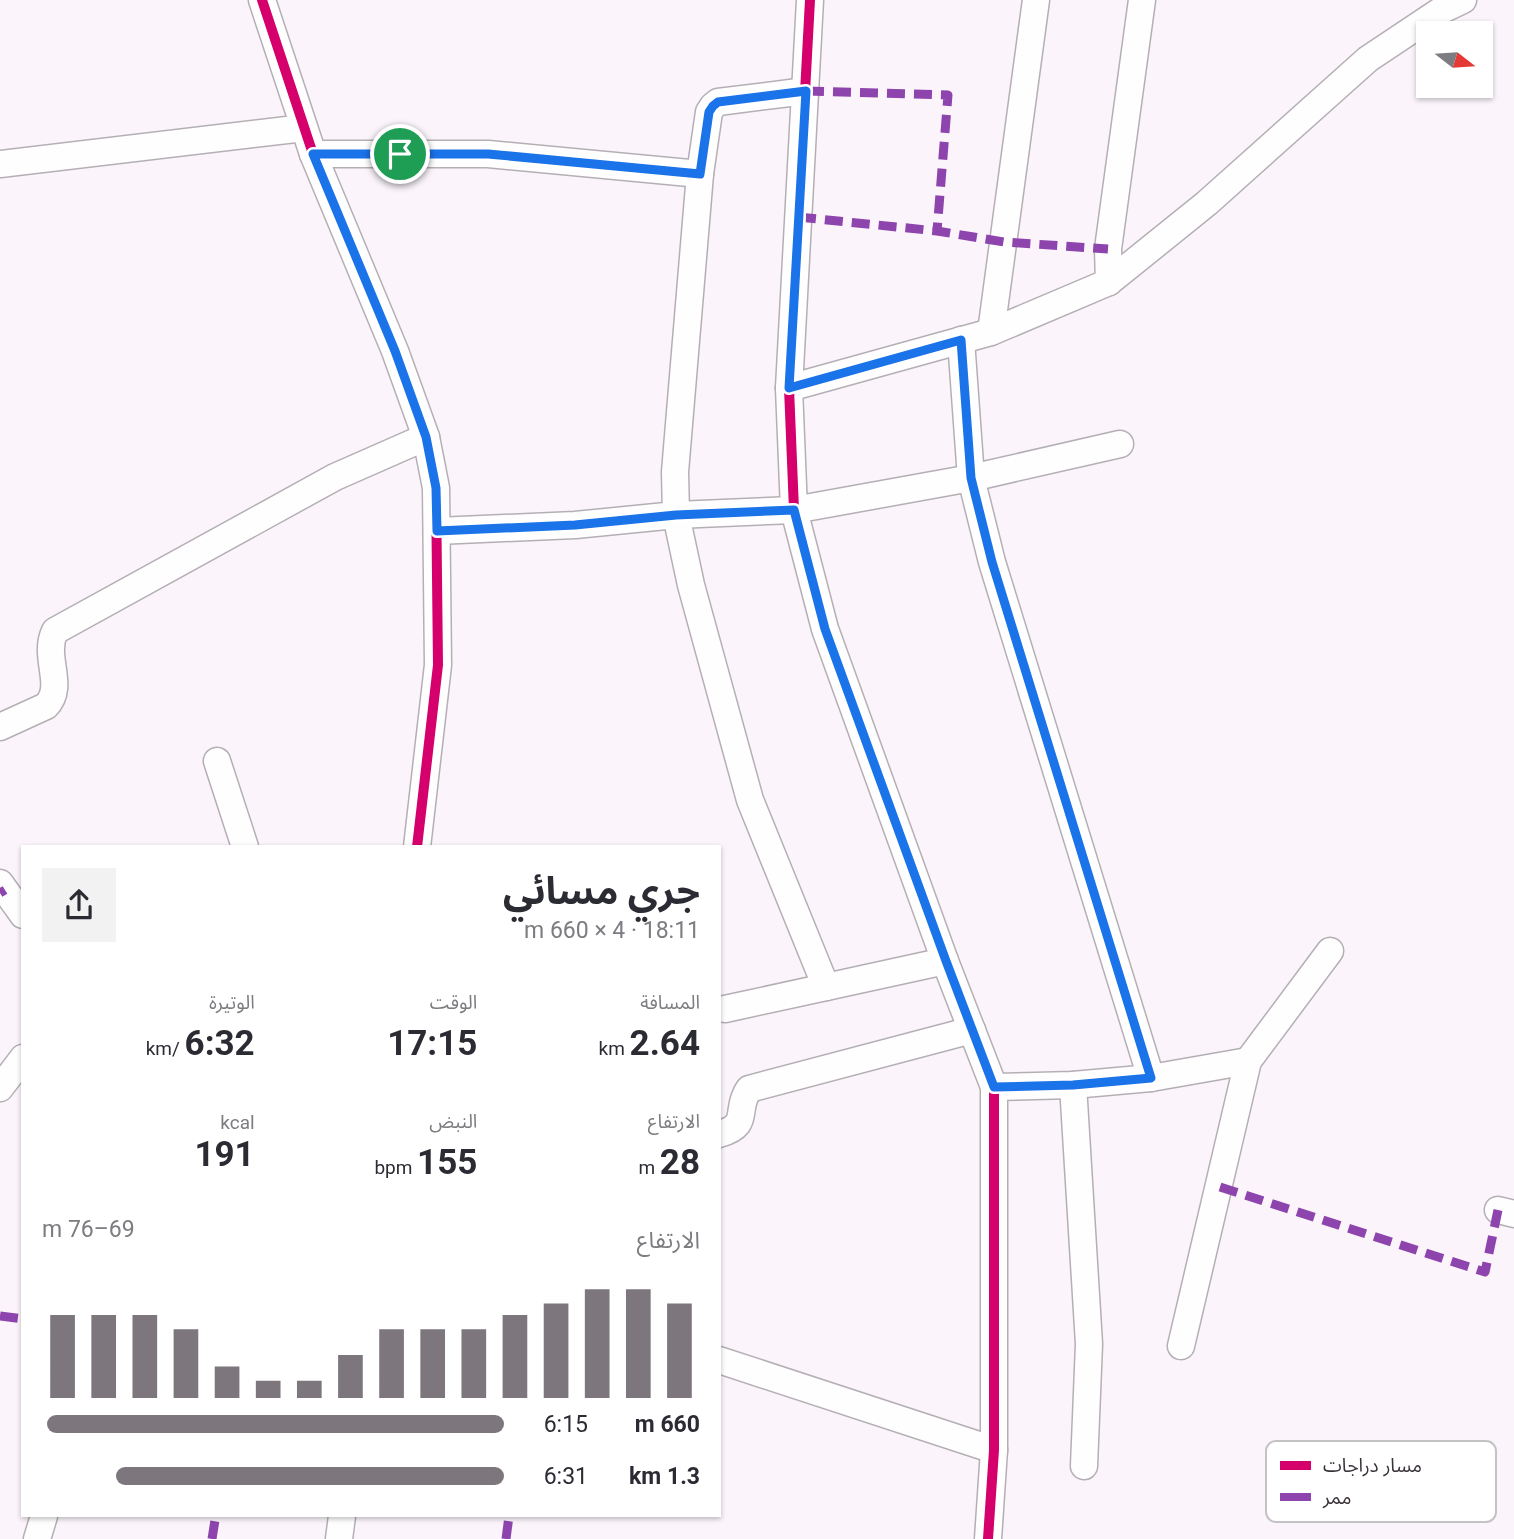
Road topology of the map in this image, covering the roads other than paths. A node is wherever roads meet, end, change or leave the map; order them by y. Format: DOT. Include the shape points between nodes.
graph roads {
  1 [pos="262,0"];
  2 [pos="810,0"];
  3 [pos="1036,0"];
  4 [pos="1142,0"];
  5 [pos="1463,0"];
  6 [pos="806,91"];
  7 [pos="304,128"];
  8 [pos="313,154"];
  9 [pos="0,164"];
  10 [pos="700,174"];
  11 [pos="1109,282"];
  12 [pos="991,332"];
  13 [pos="961,340"];
  14 [pos="789,388"];
  15 [pos="426,437"];
  16 [pos="1121,444"];
  17 [pos="971,478"];
  18 [pos="794,510"];
  19 [pos="676,515"];
  20 [pos="437,531"];
  21 [pos="0,727"];
  22 [pos="217,761"];
  23 [pos="244,845"];
  24 [pos="416,845"];
  25 [pos="0,884"];
  26 [pos="21,912"];
  27 [pos="1330,951"];
  28 [pos="946,961"];
  29 [pos="827,987"];
  30 [pos="725,1009"];
  31 [pos="972,1030"];
  32 [pos="21,1061"];
  33 [pos="1248,1062"];
  34 [pos="1151,1078"];
  35 [pos="1073,1085"];
  36 [pos="994,1087"];
  37 [pos="0,1088"];
  38 [pos="721,1133"];
  39 [pos="1181,1346"];
  40 [pos="721,1361"];
  41 [pos="995,1450"];
  42 [pos="1084,1466"];
  43 [pos="44,1517"];
  44 [pos="342,1517"];
  45 [pos="37,1539"];
  46 [pos="339,1539"];
  47 [pos="988,1539"];
  1 -- 7 [label="street"];
  2 -- 6 [label="street"];
  3 -- 12 [label="street"];
  4 -- 11 [label="street" via="1108,249"];
  5 -- 11 [label="street" via="1368,59 1207,203"];
  6 -- 10 [label="street" via="718,102 709,112"];
  6 -- 14 [label="street"];
  7 -- 8 [label="street"];
  7 -- 9 [label="street"];
  8 -- 10 [label="street" via="488,154"];
  8 -- 15 [label="street"];
  10 -- 19 [label="street" via="675,472"];
  11 -- 12 [label="street"];
  12 -- 13 [label="street"];
  13 -- 14 [label="street"];
  13 -- 17 [label="street"];
  14 -- 18 [label="street"];
  15 -- 20 [label="street" via="436,488"];
  15 -- 21 [label="street" via="335,477 55,631 50,646 55,692 51,701"];
  16 -- 17 [label="street"];
  17 -- 18 [label="street"];
  17 -- 34 [label="street" via="992,562"];
  18 -- 19 [label="street"];
  18 -- 28 [label="street" via="825,629"];
  19 -- 20 [label="street"];
  19 -- 29 [label="street" via="750,800"];
  20 -- 24 [label="street" via="438,665"];
  22 -- 23 [label="street"];
  25 -- 26 [label="street"];
  27 -- 33 [label="street"];
  28 -- 29 [label="street"];
  28 -- 31 [label="street"];
  29 -- 30 [label="street"];
  31 -- 36 [label="street"];
  31 -- 38 [label="street" via="749,1089 739,1125"];
  32 -- 37 [label="street"];
  33 -- 34 [label="street"];
  33 -- 39 [label="street"];
  34 -- 35 [label="street"];
  35 -- 36 [label="street"];
  35 -- 42 [label="street" via="1089,1344"];
  36 -- 41 [label="street"];
  40 -- 41 [label="street"];
  41 -- 47 [label="street"];
  43 -- 45 [label="street"];
  44 -- 46 [label="street"];
}
